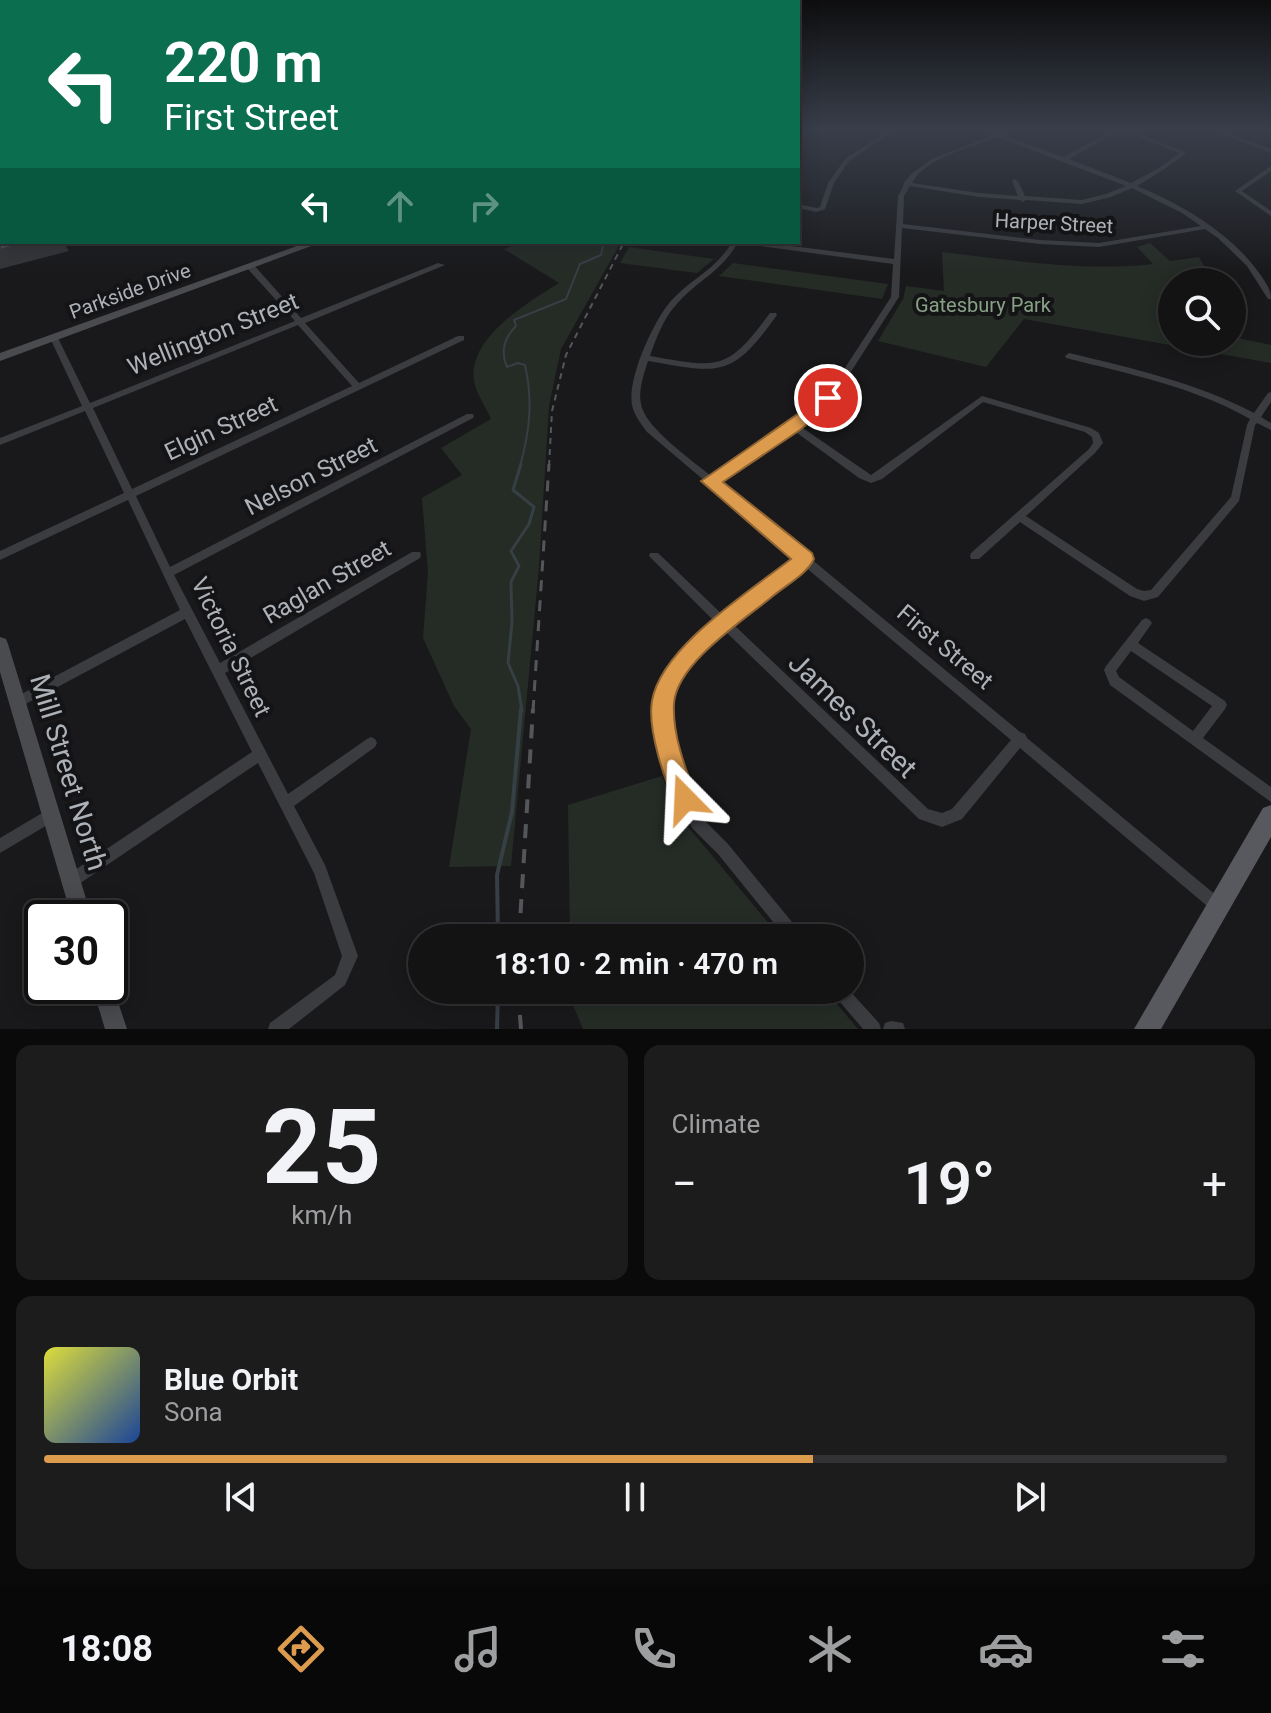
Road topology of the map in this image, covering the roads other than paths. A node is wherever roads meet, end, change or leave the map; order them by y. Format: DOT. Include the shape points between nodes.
graph roads {
  1 [pos="834,178"];
  2 [pos="911,178"];
  3 [pos="1110,178"];
  4 [pos="1140,178"];
  5 [pos="1257,178"];
  6 [pos="1015,181"];
  7 [pos="906,184"];
  8 [pos="1128,185"];
  9 [pos="1023,200"];
  10 [pos="800,206"];
  11 [pos="1271,214"];
  12 [pos="899,226"];
  13 [pos="1206,227"];
  14 [pos="311,244"];
  15 [pos="734,244"];
  16 [pos="760,244"];
  17 [pos="897,262"];
  18 [pos="441,265"];
  19 [pos="250,266"];
  20 [pos="1258,272"];
  21 [pos="1269,273"];
  22 [pos="1271,297"];
  23 [pos="773,315"];
  24 [pos="299,320"];
  25 [pos="54,338"];
  26 [pos="461,338"];
  27 [pos="1069,356"];
  28 [pos="0,357"];
  29 [pos="647,358"];
  30 [pos="357,386"];
  31 [pos="1271,395"];
  32 [pos="87,406"];
  33 [pos="470,416"];
  34 [pos="1256,417"];
  35 [pos="794,426"];
  36 [pos="1271,427"];
  37 [pos="0,442"];
  38 [pos="710,481"];
  39 [pos="130,493"];
  40 [pos="1019,516"];
  41 [pos="416,555"];
  42 [pos="0,556"];
  43 [pos="654,556"];
  44 [pos="975,556"];
  45 [pos="805,559"];
  46 [pos="170,572"];
  47 [pos="187,612"];
  48 [pos="1146,623"];
  49 [pos="724,624"];
  50 [pos="0,644"];
  51 [pos="1130,644"];
  52 [pos="219,670"];
  53 [pos="16,703"];
  54 [pos="1021,738"];
  55 [pos="1194,739"];
  56 [pos="371,743"];
  57 [pos="259,755"];
  58 [pos="1271,795"];
  59 [pos="285,804"];
  60 [pos="49,816"];
  61 [pos="1271,816"];
  62 [pos="0,846"];
  63 [pos="71,881"];
  64 [pos="77,900"];
  65 [pos="1218,906"];
  66 [pos="785,924"];
  67 [pos="108,1004"];
  68 [pos="851,1004"];
  69 [pos="116,1029"];
  70 [pos="276,1029"];
  71 [pos="873,1029"];
  72 [pos="1147,1029"];
  1 -- 10 [label="street" via="823,208"];
  2 -- 7 [label="street"];
  3 -- 8 [label="street"];
  4 -- 8 [label="street"];
  5 -- 11 [label="street" via="1238,193"];
  6 -- 9 [label="street"];
  7 -- 9 [label="street"];
  7 -- 12 [label="street"];
  8 -- 9 [label="street" via="1089,201"];
  8 -- 13 [label="street"];
  12 -- 13 [label="street, Harper Street" via="1099,245"];
  12 -- 17 [label="street"];
  13 -- 20 [label="street"];
  14 -- 19 [label="main road, Parkside Drive"];
  15 -- 29 [label="street" via="721,265 670,305"];
  16 -- 17 [label="street"];
  17 -- 35 [label="street" via="895,297 833,393"];
  18 -- 24 [label="street, Wellington Street"];
  19 -- 24 [label="street"];
  19 -- 25 [label="main road, Parkside Drive"];
  20 -- 21 [label="street"];
  20 -- 22 [label="street"];
  23 -- 29 [label="street" via="727,365 703,367"];
  24 -- 30 [label="street"];
  24 -- 32 [label="street, Wellington Street"];
  25 -- 28 [label="main road, Parkside Drive"];
  25 -- 32 [label="street, Victoria Street"];
  26 -- 30 [label="street, Elgin Street"];
  27 -- 34 [label="street" via="1154,375"];
  29 -- 38 [label="street, First Street" via="635,396 644,422"];
  30 -- 39 [label="street, Elgin Street"];
  31 -- 34 [label="street"];
  32 -- 37 [label="street, Wellington Street"];
  32 -- 39 [label="street, Victoria Street"];
  33 -- 46 [label="street, Nelson Street"];
  34 -- 36 [label="street"];
  34 -- 40 [label="street" via="1236,498 1154,594 1134,593"];
  35 -- 38 [label="street"];
  35 -- 40 [label="street" via="871,479 982,399 1096,435 1092,451"];
  38 -- 45 [label="street, First Street"];
  39 -- 42 [label="street, Elgin Street"];
  39 -- 46 [label="street, Victoria Street"];
  40 -- 44 [label="street"];
  41 -- 52 [label="street, Raglan Street"];
  43 -- 49 [label="street, James Street"];
  45 -- 49 [label="street"];
  45 -- 54 [label="street, First Street"];
  46 -- 47 [label="street, Victoria Street"];
  47 -- 52 [label="street, Victoria Street"];
  47 -- 53 [label="street"];
  48 -- 51 [label="street"];
  49 -- 54 [label="street, James Street" via="914,807 934,818 957,814"];
  49 -- 66 [label="street" via="678,668 663,700 665,733 674,775 697,823"];
  50 -- 53 [label="main road, Mill Street North"];
  51 -- 55 [label="street" via="1110,670 1114,681"];
  51 -- 55 [label="street" via="1221,705"];
  52 -- 57 [label="street, Victoria Street"];
  53 -- 60 [label="main road, Mill Street North"];
  54 -- 65 [label="street, First Street"];
  55 -- 58 [label="street"];
  56 -- 59 [label="street"];
  57 -- 59 [label="street, Victoria Street"];
  57 -- 63 [label="street"];
  59 -- 70 [label="street, Victoria Street" via="320,870 350,956 340,980"];
  60 -- 62 [label="street"];
  60 -- 63 [label="main road, Mill Street North"];
  61 -- 65 [label="main road"];
  63 -- 64 [label="main road, Mill Street North"];
  65 -- 72 [label="main road"];
  67 -- 69 [label="main road"];
  68 -- 71 [label="street"];
}
